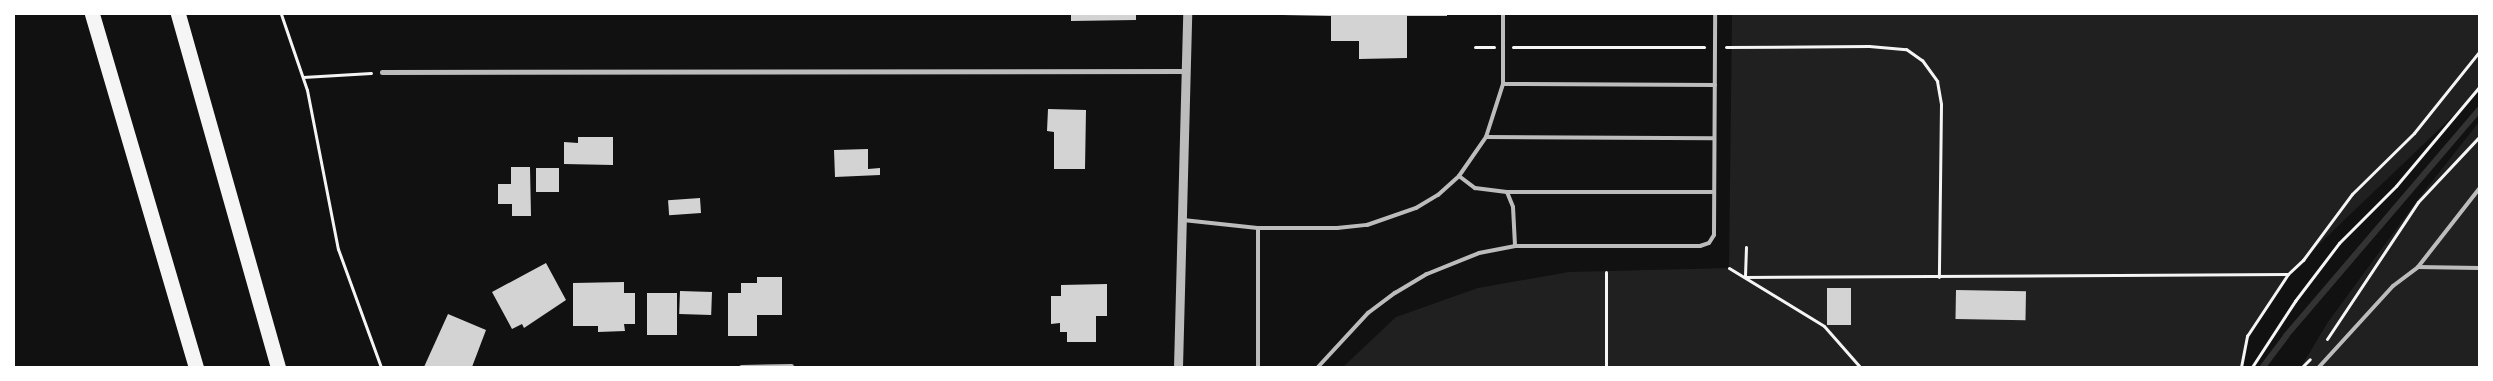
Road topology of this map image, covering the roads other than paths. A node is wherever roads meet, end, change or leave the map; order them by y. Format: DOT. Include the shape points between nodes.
graph roads {
  1 [pos="92,14"];
  2 [pos="178,14"];
  3 [pos="1187,14"];
  4 [pos="1503,14"];
  5 [pos="1715,14"];
  6 [pos="1186,71"];
  7 [pos="382,72"];
  8 [pos="1503,84"];
  9 [pos="1714,85"];
  10 [pos="1486,137"];
  11 [pos="1714,138"];
  12 [pos="1459,176"];
  13 [pos="2479,189"];
  14 [pos="1507,192"];
  15 [pos="1714,192"];
  16 [pos="1183,220"];
  17 [pos="1258,228"];
  18 [pos="1516,246"];
  19 [pos="2418,267"];
  20 [pos="2479,268"];
  21 [pos="791,366"];
  22 [pos="196,367"];
  23 [pos="278,367"];
  24 [pos="742,367"];
  25 [pos="1178,367"];
  26 [pos="1258,367"];
  27 [pos="1318,367"];
  28 [pos="2318,367"];
  1 -- 22 [label="highway"];
  2 -- 23 [label="highway"];
  3 -- 6 [label="street"];
  4 -- 8 [label="lane"];
  5 -- 9 [label="lane"];
  6 -- 7 [label="street"];
  6 -- 16 [label="street"];
  8 -- 9 [label="lane"];
  8 -- 10 [label="lane"];
  9 -- 11 [label="lane"];
  10 -- 11 [label="lane"];
  10 -- 12 [label="lane"];
  11 -- 15 [label="lane"];
  12 -- 14 [label="lane" via="1475,188"];
  12 -- 17 [label="lane" via="1438,195 1416,208 1367,225"];
  13 -- 19 [label="lane"];
  14 -- 15 [label="lane"];
  14 -- 18 [label="lane" via="1513,207"];
  15 -- 18 [label="lane" via="1714,235 1709,243 1700,246"];
  16 -- 17 [label="lane"];
  16 -- 25 [label="street"];
  17 -- 26 [label="lane"];
  18 -- 27 [label="lane" via="1455,261 1394,293 1368,313"];
  19 -- 20 [label="lane"];
  19 -- 28 [label="lane" via="2393,286"];
  21 -- 24 [label="street"];
}
